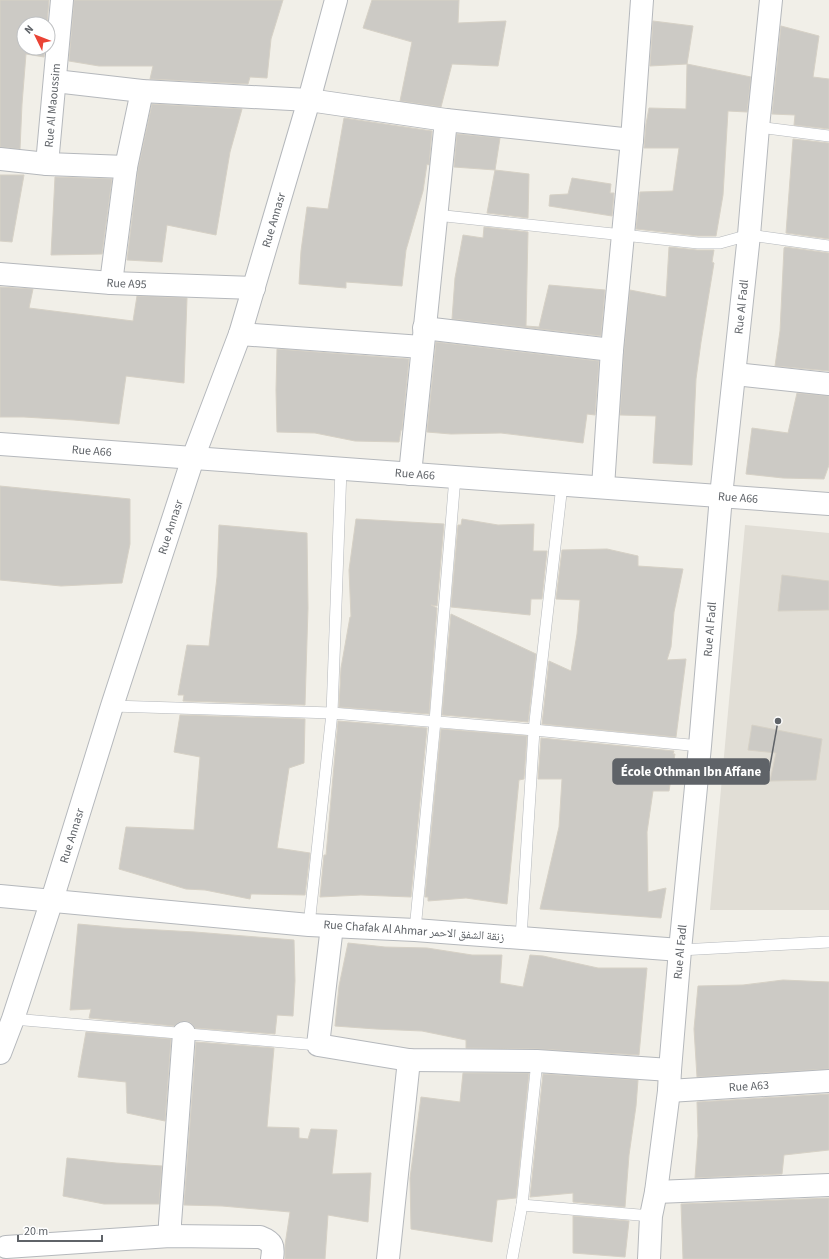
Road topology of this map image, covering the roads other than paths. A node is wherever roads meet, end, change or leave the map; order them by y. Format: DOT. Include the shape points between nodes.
graph roads {
  1 [pos="62,0"];
  2 [pos="336,0"];
  3 [pos="642,0"];
  4 [pos="771,0"];
  5 [pos="55,81"];
  6 [pos="142,91"];
  7 [pos="309,100"];
  8 [pos="446,120"];
  9 [pos="758,128"];
  10 [pos="829,136"];
  11 [pos="632,140"];
  12 [pos="0,159"];
  13 [pos="47,164"];
  14 [pos="126,167"];
  15 [pos="436,215"];
  16 [pos="623,235"];
  17 [pos="749,235"];
  18 [pos="829,246"];
  19 [pos="0,274"];
  20 [pos="111,283"];
  21 [pos="254,288"];
  22 [pos="240,334"];
  23 [pos="423,337"];
  24 [pos="612,350"];
  25 [pos="735,374"];
  26 [pos="829,384"];
  27 [pos="0,444"];
  28 [pos="192,458"];
  29 [pos="341,468"];
  30 [pos="410,474"];
  31 [pos="455,477"];
  32 [pos="562,484"];
  33 [pos="603,487"];
  34 [pos="721,496"];
  35 [pos="829,504"];
  36 [pos="112,706"];
  37 [pos="332,713"];
  38 [pos="435,722"];
  39 [pos="534,730"];
  40 [pos="700,746"];
  41 [pos="0,896"];
  42 [pos="52,900"];
  43 [pos="309,925"];
  44 [pos="332,926"];
  45 [pos="415,930"];
  46 [pos="521,938"];
  47 [pos="829,942"];
  48 [pos="680,950"];
  49 [pos="13,1019"];
  50 [pos="184,1034"];
  51 [pos="318,1045"];
  52 [pos="0,1052"];
  53 [pos="409,1060"];
  54 [pos="537,1061"];
  55 [pos="669,1081"];
  56 [pos="829,1081"];
  57 [pos="829,1184"];
  58 [pos="656,1192"];
  59 [pos="522,1205"];
  60 [pos="651,1216"];
  61 [pos="170,1236"];
  62 [pos="5,1246"];
  63 [pos="272,1259"];
  64 [pos="388,1259"];
  65 [pos="512,1259"];
  66 [pos="649,1259"];
  1 -- 5 [label="street, Rue Al Maoussim"];
  2 -- 7 [label="street, Rue Annasr"];
  3 -- 11 [label="street"];
  4 -- 9 [label="street, Rue Al Fadl"];
  5 -- 6 [label="street"];
  5 -- 13 [label="street, Rue Al Maoussim"];
  6 -- 7 [label="street"];
  6 -- 14 [label="street"];
  7 -- 8 [label="street"];
  7 -- 21 [label="street, Rue Annasr"];
  8 -- 11 [label="street"];
  8 -- 15 [label="street"];
  9 -- 10 [label="lane"];
  9 -- 17 [label="street, Rue Al Fadl"];
  11 -- 16 [label="street"];
  12 -- 13 [label="street"];
  13 -- 14 [label="street"];
  14 -- 20 [label="street"];
  15 -- 16 [label="lane"];
  15 -- 23 [label="street"];
  16 -- 17 [label="lane" via="720,244"];
  16 -- 24 [label="street"];
  17 -- 18 [label="lane"];
  17 -- 25 [label="street, Rue Al Fadl"];
  19 -- 20 [label="street, Rue A95"];
  20 -- 21 [label="street, Rue A95"];
  21 -- 22 [label="street, Rue Annasr"];
  22 -- 23 [label="street"];
  22 -- 28 [label="street, Rue Annasr"];
  23 -- 24 [label="street"];
  23 -- 30 [label="street"];
  24 -- 33 [label="street"];
  25 -- 26 [label="street"];
  25 -- 34 [label="street, Rue Al Fadl"];
  27 -- 28 [label="street, Rue A66"];
  28 -- 29 [label="street, Rue A66"];
  28 -- 36 [label="street, Rue Annasr"];
  29 -- 30 [label="street, Rue A66"];
  29 -- 37 [label="lane"];
  30 -- 31 [label="street, Rue A66"];
  31 -- 32 [label="street, Rue A66"];
  31 -- 38 [label="lane"];
  32 -- 33 [label="street, Rue A66"];
  32 -- 39 [label="lane"];
  33 -- 34 [label="street, Rue A66"];
  34 -- 35 [label="street, Rue A66"];
  34 -- 40 [label="street, Rue Al Fadl"];
  36 -- 37 [label="lane"];
  36 -- 42 [label="street, Rue Annasr"];
  37 -- 38 [label="lane"];
  37 -- 43 [label="lane"];
  38 -- 39 [label="lane"];
  38 -- 45 [label="lane"];
  39 -- 40 [label="lane"];
  39 -- 46 [label="lane"];
  40 -- 48 [label="street, Rue Al Fadl"];
  41 -- 42 [label="street, Rue Chafak Al Ahmar زنقة الشفق الاحمر"];
  42 -- 43 [label="street, Rue Chafak Al Ahmar زنقة الشفق الاحمر"];
  42 -- 49 [label="street, Rue Annasr"];
  43 -- 44 [label="street, Rue Chafak Al Ahmar زنقة الشفق الاحمر"];
  44 -- 45 [label="street, Rue Chafak Al Ahmar زنقة الشفق الاحمر"];
  44 -- 51 [label="street"];
  45 -- 46 [label="street, Rue Chafak Al Ahmar زنقة الشفق الاحمر"];
  46 -- 48 [label="street, Rue Chafak Al Ahmar زنقة الشفق الاحمر"];
  47 -- 48 [label="lane, Rue Chafak Al Ahmar زنقة الشفق الاحمر"];
  48 -- 55 [label="street, Rue Al Fadl"];
  49 -- 50 [label="lane"];
  49 -- 52 [label="street, Rue Annasr"];
  50 -- 51 [label="lane"];
  50 -- 61 [label="street"];
  51 -- 53 [label="street, Rue A63"];
  53 -- 54 [label="street, Rue A63"];
  53 -- 64 [label="street"];
  54 -- 55 [label="street, Rue A63"];
  54 -- 59 [label="lane"];
  55 -- 56 [label="street, Rue A63"];
  55 -- 58 [label="street, Rue Al Fadl"];
  57 -- 58 [label="street"];
  58 -- 60 [label="street, Rue Al Fadl"];
  59 -- 60 [label="lane"];
  59 -- 65 [label="lane"];
  60 -- 66 [label="street, Rue Al Fadl"];
  61 -- 62 [label="street"];
  61 -- 63 [label="street" via="260,1237 269,1241 273,1249"];
}
